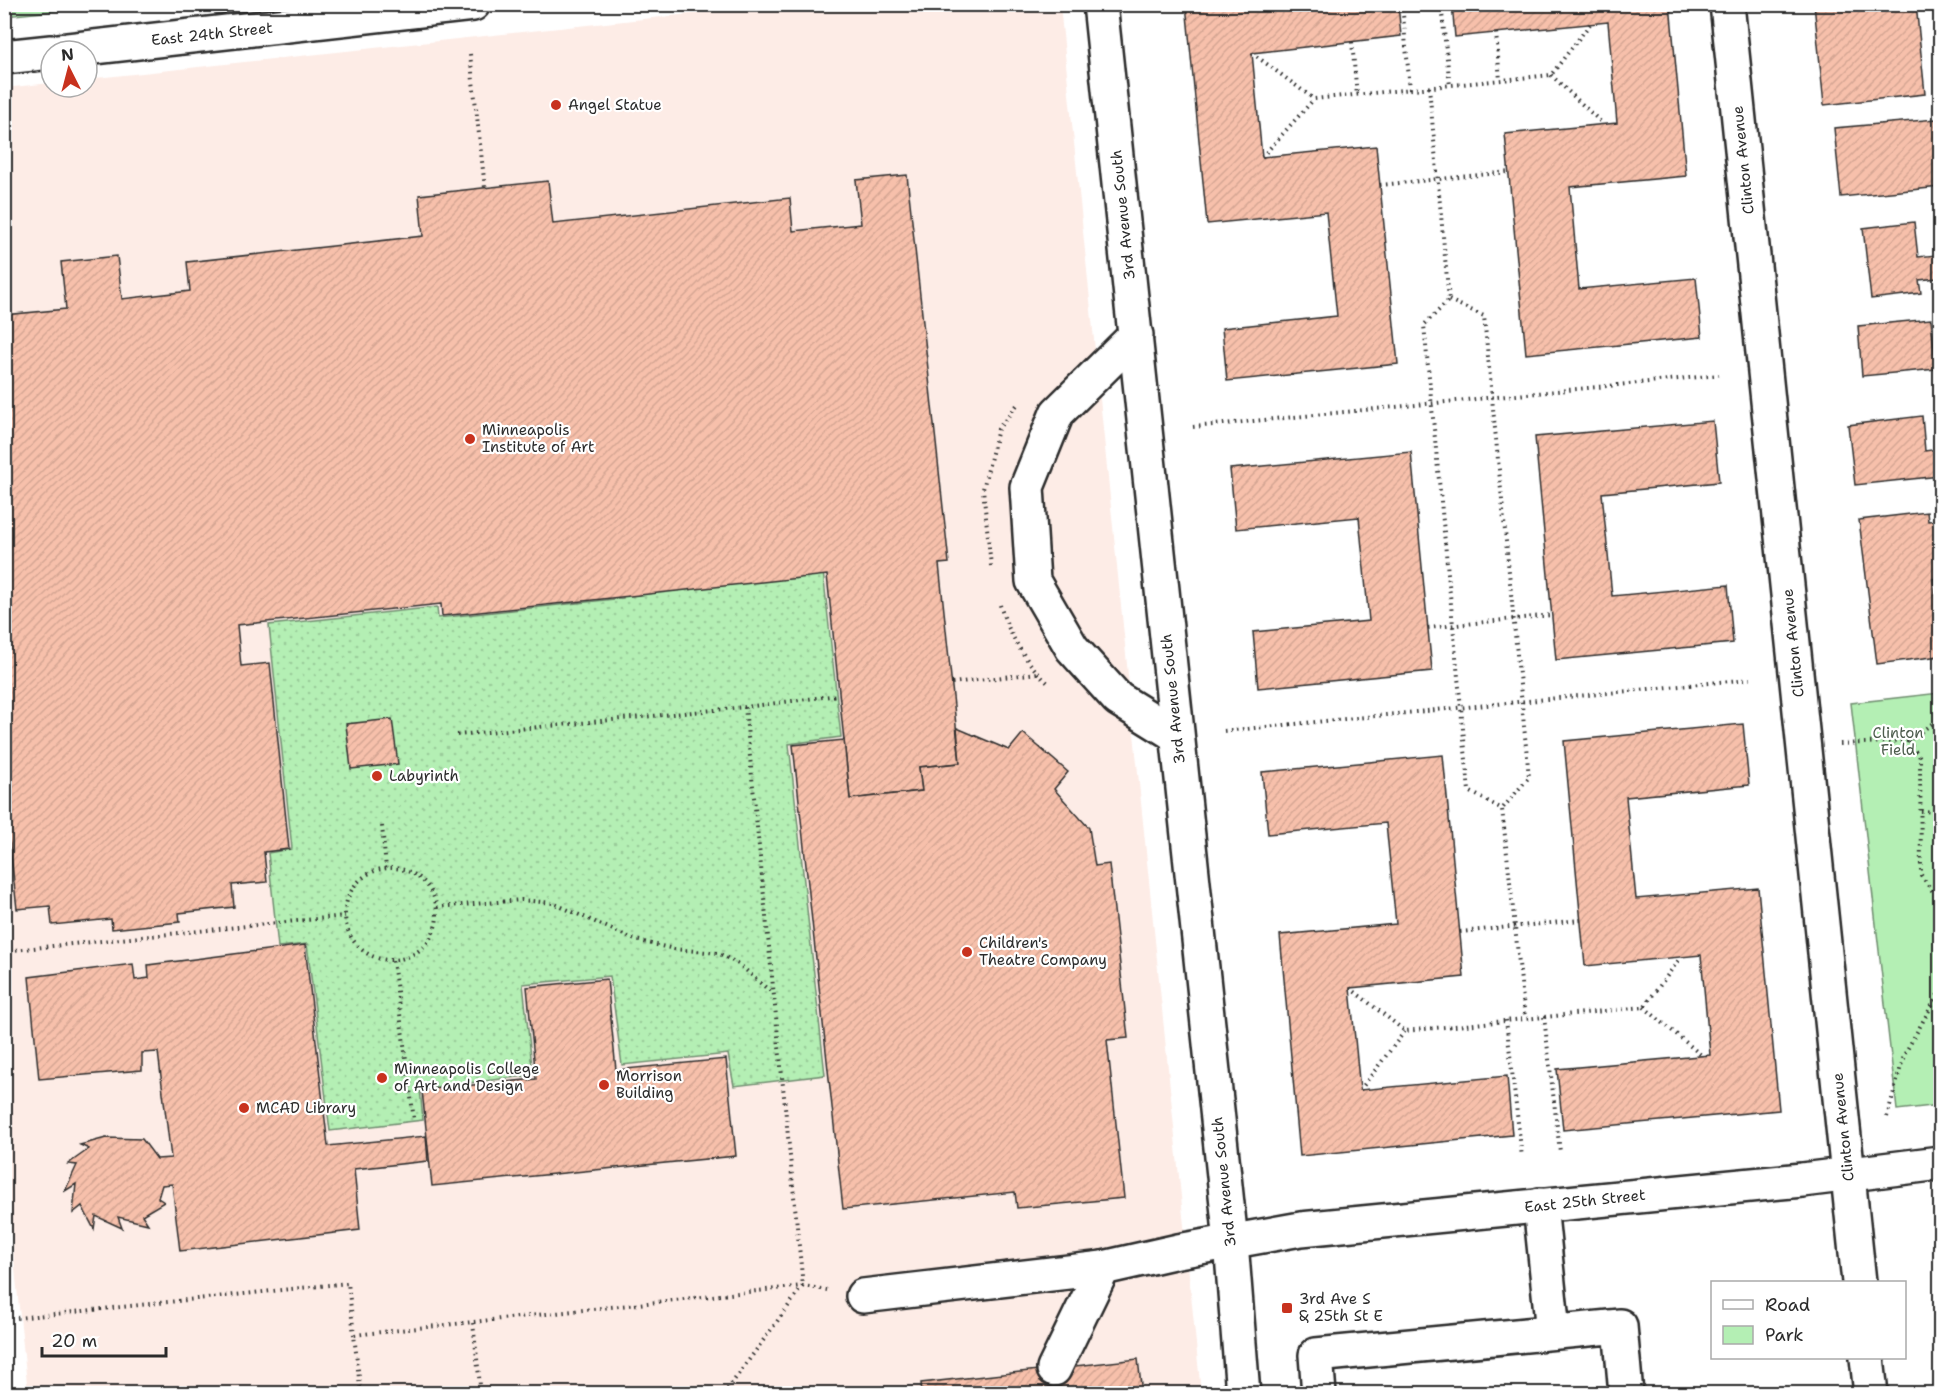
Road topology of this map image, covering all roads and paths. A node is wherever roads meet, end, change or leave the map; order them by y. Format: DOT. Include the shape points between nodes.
graph roads {
  1 [pos="473,4"];
  2 [pos="1100,4"];
  3 [pos="1402,4"];
  4 [pos="1441,4"];
  5 [pos="1727,4"];
  6 [pos="1590,24"];
  7 [pos="1496,33"];
  8 [pos="1352,42"];
  9 [pos="99,46"];
  10 [pos="39,53"];
  11 [pos="1252,53"];
  12 [pos="470,54"];
  13 [pos="4,57"];
  14 [pos="1551,75"];
  15 [pos="1500,80"];
  16 [pos="1450,86"];
  17 [pos="1429,87"];
  18 [pos="1410,89"];
  19 [pos="1358,95"];
  20 [pos="1314,99"];
  21 [pos="1603,124"];
  22 [pos="1262,157"];
  23 [pos="1509,172"];
  24 [pos="1438,180"];
  25 [pos="1380,185"];
  26 [pos="485,188"];
  27 [pos="1449,300"];
  28 [pos="1136,335"];
  29 [pos="1719,375"];
  30 [pos="1492,397"];
  31 [pos="1432,404"];
  32 [pos="1193,427"];
  33 [pos="1552,615"];
  34 [pos="1513,619"];
  35 [pos="1453,625"];
  36 [pos="1428,628"];
  37 [pos="1038,674"];
  38 [pos="1750,679"];
  39 [pos="952,683"];
  40 [pos="839,695"];
  41 [pos="1521,702"];
  42 [pos="745,707"];
  43 [pos="1461,707"];
  44 [pos="1941,718"];
  45 [pos="1224,731"];
  46 [pos="457,735"];
  47 [pos="1176,735"];
  48 [pos="1908,741"];
  49 [pos="1804,745"];
  50 [pos="1503,809"];
  51 [pos="1921,811"];
  52 [pos="1941,812"];
  53 [pos="382,826"];
  54 [pos="386,868"];
  55 [pos="1941,902"];
  56 [pos="437,907"];
  57 [pos="345,916"];
  58 [pos="1581,920"];
  59 [pos="1515,927"];
  60 [pos="1460,932"];
  61 [pos="4,951"];
  62 [pos="1681,957"];
  63 [pos="393,961"];
  64 [pos="1350,988"];
  65 [pos="1941,991"];
  66 [pos="773,994"];
  67 [pos="1644,1007"];
  68 [pos="1544,1017"];
  69 [pos="1526,1018"];
  70 [pos="1506,1020"];
  71 [pos="1405,1031"];
  72 [pos="1701,1055"];
  73 [pos="1360,1090"];
  74 [pos="1887,1117"];
  75 [pos="414,1120"];
  76 [pos="1560,1152"];
  77 [pos="1522,1156"];
  78 [pos="1941,1163"];
  79 [pos="1848,1175"];
  80 [pos="1540,1205"];
  81 [pos="1231,1242"];
  82 [pos="1103,1268"];
  83 [pos="1860,1281"];
  84 [pos="803,1286"];
  85 [pos="863,1296"];
  86 [pos="17,1318"];
  87 [pos="473,1323"];
  88 [pos="1554,1332"];
  89 [pos="354,1335"];
  90 [pos="1868,1359"];
  91 [pos="1054,1369"];
  92 [pos="360,1387"];
  93 [pos="361,1394"];
  94 [pos="371,1394"];
  95 [pos="481,1394"];
  96 [pos="724,1394"];
  97 [pos="1243,1394"];
  98 [pos="1319,1394"];
  99 [pos="1626,1394"];
  100 [pos="1871,1394"];
  1 -- 9 [label="street, East 24th Street"];
  2 -- 28 [label="street, 3rd Avenue South"];
  3 -- 18 [label="path"];
  4 -- 16 [label="path"];
  5 -- 49 [label="street, Clinton Avenue"];
  6 -- 14 [label="path"];
  7 -- 15 [label="path"];
  8 -- 19 [label="path"];
  10 -- 13 [label="street"];
  11 -- 20 [label="path"];
  12 -- 26 [label="path"];
  14 -- 15 [label="path"];
  14 -- 21 [label="path"];
  15 -- 16 [label="path"];
  16 -- 17 [label="path"];
  17 -- 18 [label="path"];
  17 -- 24 [label="path"];
  18 -- 19 [label="path"];
  19 -- 20 [label="path"];
  20 -- 22 [label="path"];
  23 -- 24 [label="path"];
  24 -- 25 [label="path"];
  24 -- 27 [label="path"];
  27 -- 30 [label="path" via="1484,315"];
  27 -- 31 [label="path" via="1424,325"];
  28 -- 47 [label="street, 3rd Avenue South"];
  28 -- 47 [label="street" via="1057,413 1026,487 1033,581 1072,648 1118,699"];
  29 -- 30 [label="path"];
  30 -- 31 [label="path"];
  30 -- 34 [label="path"];
  31 -- 32 [label="path"];
  31 -- 35 [label="path"];
  33 -- 34 [label="path"];
  34 -- 35 [label="path"];
  34 -- 41 [label="path"];
  35 -- 36 [label="path"];
  35 -- 43 [label="path"];
  37 -- 39 [label="path"];
  38 -- 41 [label="path"];
  40 -- 42 [label="path"];
  41 -- 43 [label="path"];
  41 -- 50 [label="path" via="1529,777"];
  42 -- 46 [label="path"];
  42 -- 66 [label="path"];
  43 -- 45 [label="path"];
  43 -- 50 [label="path" via="1469,791"];
  44 -- 48 [label="path"];
  47 -- 81 [label="street, 3rd Avenue South"];
  48 -- 49 [label="path"];
  48 -- 51 [label="path" via="1920,758"];
  49 -- 79 [label="street, Clinton Avenue"];
  50 -- 59 [label="path"];
  51 -- 52 [label="path"];
  51 -- 55 [label="path" via="1921,876"];
  53 -- 54 [label="path"];
  54 -- 56 [label="path" via="409,870 422,879 432,890"];
  54 -- 57 [label="path" via="364,876 353,886"];
  56 -- 63 [label="path" via="438,920 423,948"];
  56 -- 66 [label="path" via="522,900 553,903 635,940 718,953 740,965"];
  57 -- 61 [label="path"];
  57 -- 63 [label="path" via="355,943 379,959"];
  58 -- 59 [label="path"];
  59 -- 60 [label="path"];
  59 -- 69 [label="path"];
  62 -- 67 [label="path"];
  63 -- 75 [label="path"];
  64 -- 71 [label="path"];
  65 -- 74 [label="path" via="1904,1055"];
  66 -- 84 [label="path"];
  67 -- 68 [label="path"];
  67 -- 72 [label="path"];
  68 -- 69 [label="path"];
  68 -- 76 [label="path"];
  69 -- 70 [label="path"];
  70 -- 71 [label="path"];
  70 -- 77 [label="path"];
  71 -- 73 [label="path"];
  78 -- 79 [label="street, East 25th Street"];
  79 -- 80 [label="street, East 25th Street"];
  79 -- 83 [label="street, Clinton Avenue"];
  80 -- 81 [label="street, East 25th Street" via="1301,1229"];
  80 -- 88 [label="street"];
  81 -- 82 [label="street, East 25th Street"];
  81 -- 97 [label="street, 3rd Avenue South"];
  82 -- 85 [label="street, East 25th Street"];
  82 -- 91 [label="street"];
  84 -- 85 [label="path"];
  84 -- 87 [label="path"];
  84 -- 96 [label="path"];
  86 -- 89 [label="path" via="348,1283"];
  87 -- 89 [label="path"];
  87 -- 95 [label="path"];
  88 -- 98 [label="street" via="1316,1355"];
  88 -- 99 [label="street" via="1620,1326"];
  89 -- 92 [label="path"];
  90 -- 100 [label="street"];
  92 -- 93 [label="path"];
  92 -- 94 [label="path"];
}
